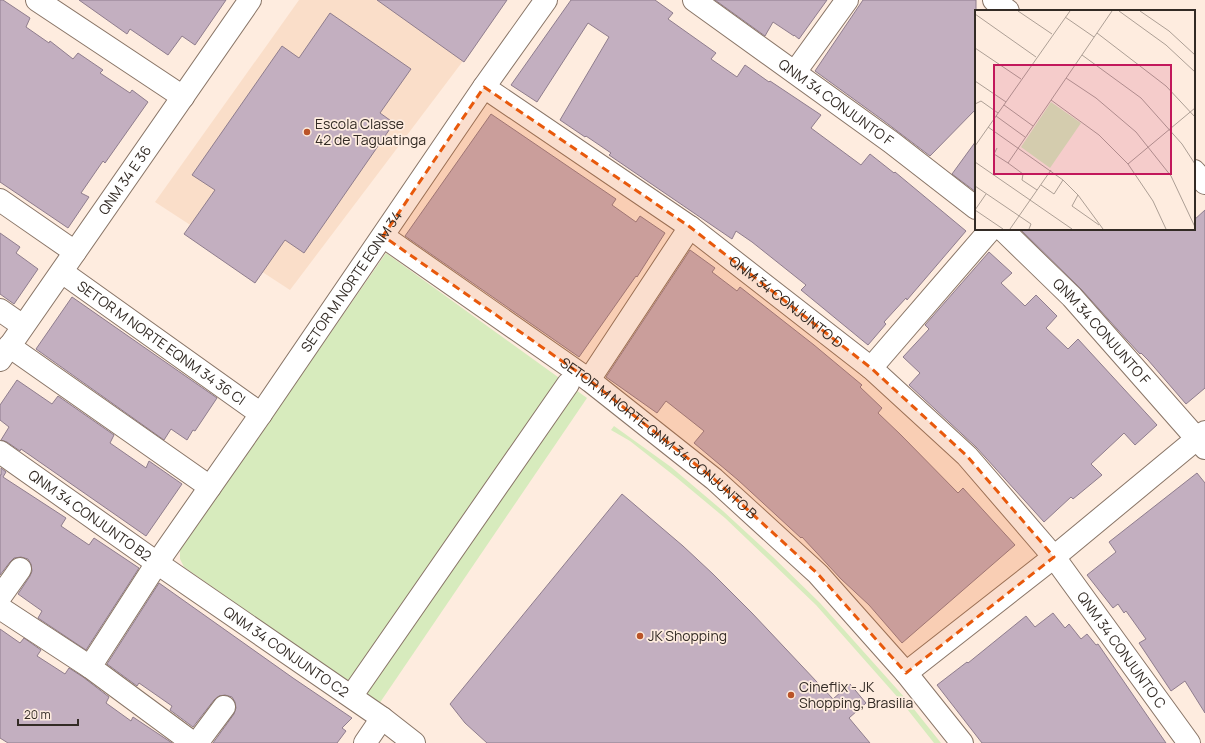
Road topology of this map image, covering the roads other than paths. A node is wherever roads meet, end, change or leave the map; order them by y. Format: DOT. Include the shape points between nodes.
graph roads {
  1 [pos="36,0"];
  2 [pos="250,0"];
  3 [pos="546,0"];
  4 [pos="694,0"];
  5 [pos="847,0"];
  6 [pos="994,0"];
  7 [pos="1007,10"];
  8 [pos="795,72"];
  9 [pos="484,87"];
  10 [pos="182,97"];
  11 [pos="1195,172"];
  12 [pos="1205,183"];
  13 [pos="0,200"];
  14 [pos="975,207"];
  15 [pos="690,227"];
  16 [pos="991,230"];
  17 [pos="1003,230"];
  18 [pos="383,236"];
  19 [pos="75,252"];
  20 [pos="62,272"];
  21 [pos="0,310"];
  22 [pos="23,326"];
  23 [pos="5,353"];
  24 [pos="871,368"];
  25 [pos="579,382"];
  26 [pos="261,414"];
  27 [pos="1202,440"];
  28 [pos="0,452"];
  29 [pos="210,487"];
  30 [pos="1054,557"];
  31 [pos="156,563"];
  32 [pos="20,568"];
  33 [pos="0,597"];
  34 [pos="0,608"];
  35 [pos="90,667"];
  36 [pos="906,673"];
  37 [pos="357,688"];
  38 [pos="224,707"];
  39 [pos="382,718"];
  40 [pos="193,743"];
  41 [pos="197,743"];
  42 [pos="365,743"];
  43 [pos="414,743"];
  44 [pos="962,743"];
  45 [pos="1189,743"];
  1 -- 10 [label="street"];
  2 -- 10 [label="street, QNM 34 E 36"];
  3 -- 9 [label="street, SETOR M NORTE EQNM 34"];
  4 -- 8 [label="street, QNM 34 CONJUNTO F"];
  5 -- 8 [label="street"];
  6 -- 7 [label="street"];
  8 -- 14 [label="street, QNM 34 CONJUNTO F"];
  9 -- 15 [label="street, QNM 34 CONJUNTO D"];
  9 -- 18 [label="street, SETOR M NORTE EQNM 34"];
  10 -- 19 [label="street, QNM 34 E 36"];
  11 -- 12 [label="street"];
  13 -- 19 [label="street"];
  15 -- 24 [label="street, QNM 34 CONJUNTO D"];
  15 -- 25 [label="street"];
  16 -- 24 [label="street"];
  17 -- 27 [label="street, QNM 34 CONJUNTO F" via="1072,297"];
  18 -- 25 [label="street, SETOR M NORTE QNM 34 CONJUNTO B"];
  18 -- 26 [label="street, SETOR M NORTE EQNM 34"];
  19 -- 20 [label="street, QNM 34 E 36"];
  20 -- 22 [label="street, QNM 34 E 36"];
  20 -- 26 [label="street, SETOR M NORTE EQNM 34 36 CI"];
  21 -- 22 [label="street"];
  22 -- 23 [label="street, QNM 34 E 36"];
  23 -- 29 [label="street"];
  24 -- 30 [label="street, QNM 34 CONJUNTO D" via="967,456"];
  25 -- 36 [label="street, SETOR M NORTE QNM 34 CONJUNTO B" via="714,479 818,574"];
  25 -- 37 [label="street"];
  26 -- 29 [label="street, SETOR M NORTE EQNM 34"];
  27 -- 30 [label="street"];
  28 -- 31 [label="street, QNM 34 CONJUNTO B2"];
  29 -- 31 [label="street, SETOR M NORTE EQNM 34"];
  30 -- 36 [label="street"];
  30 -- 45 [label="street, QNM 34 CONJUNTO C"];
  31 -- 35 [label="street, QNM 34 CONJUNTO B2"];
  31 -- 39 [label="street, QNM 34 CONJUNTO C2"];
  32 -- 33 [label="street"];
  34 -- 35 [label="street"];
  35 -- 40 [label="street"];
  36 -- 44 [label="street, SETOR M NORTE QNM 34 CONJUNTO B"];
  38 -- 41 [label="street"];
  39 -- 42 [label="street"];
  39 -- 43 [label="street, QNM 34 CONJUNTO C2"];
}
